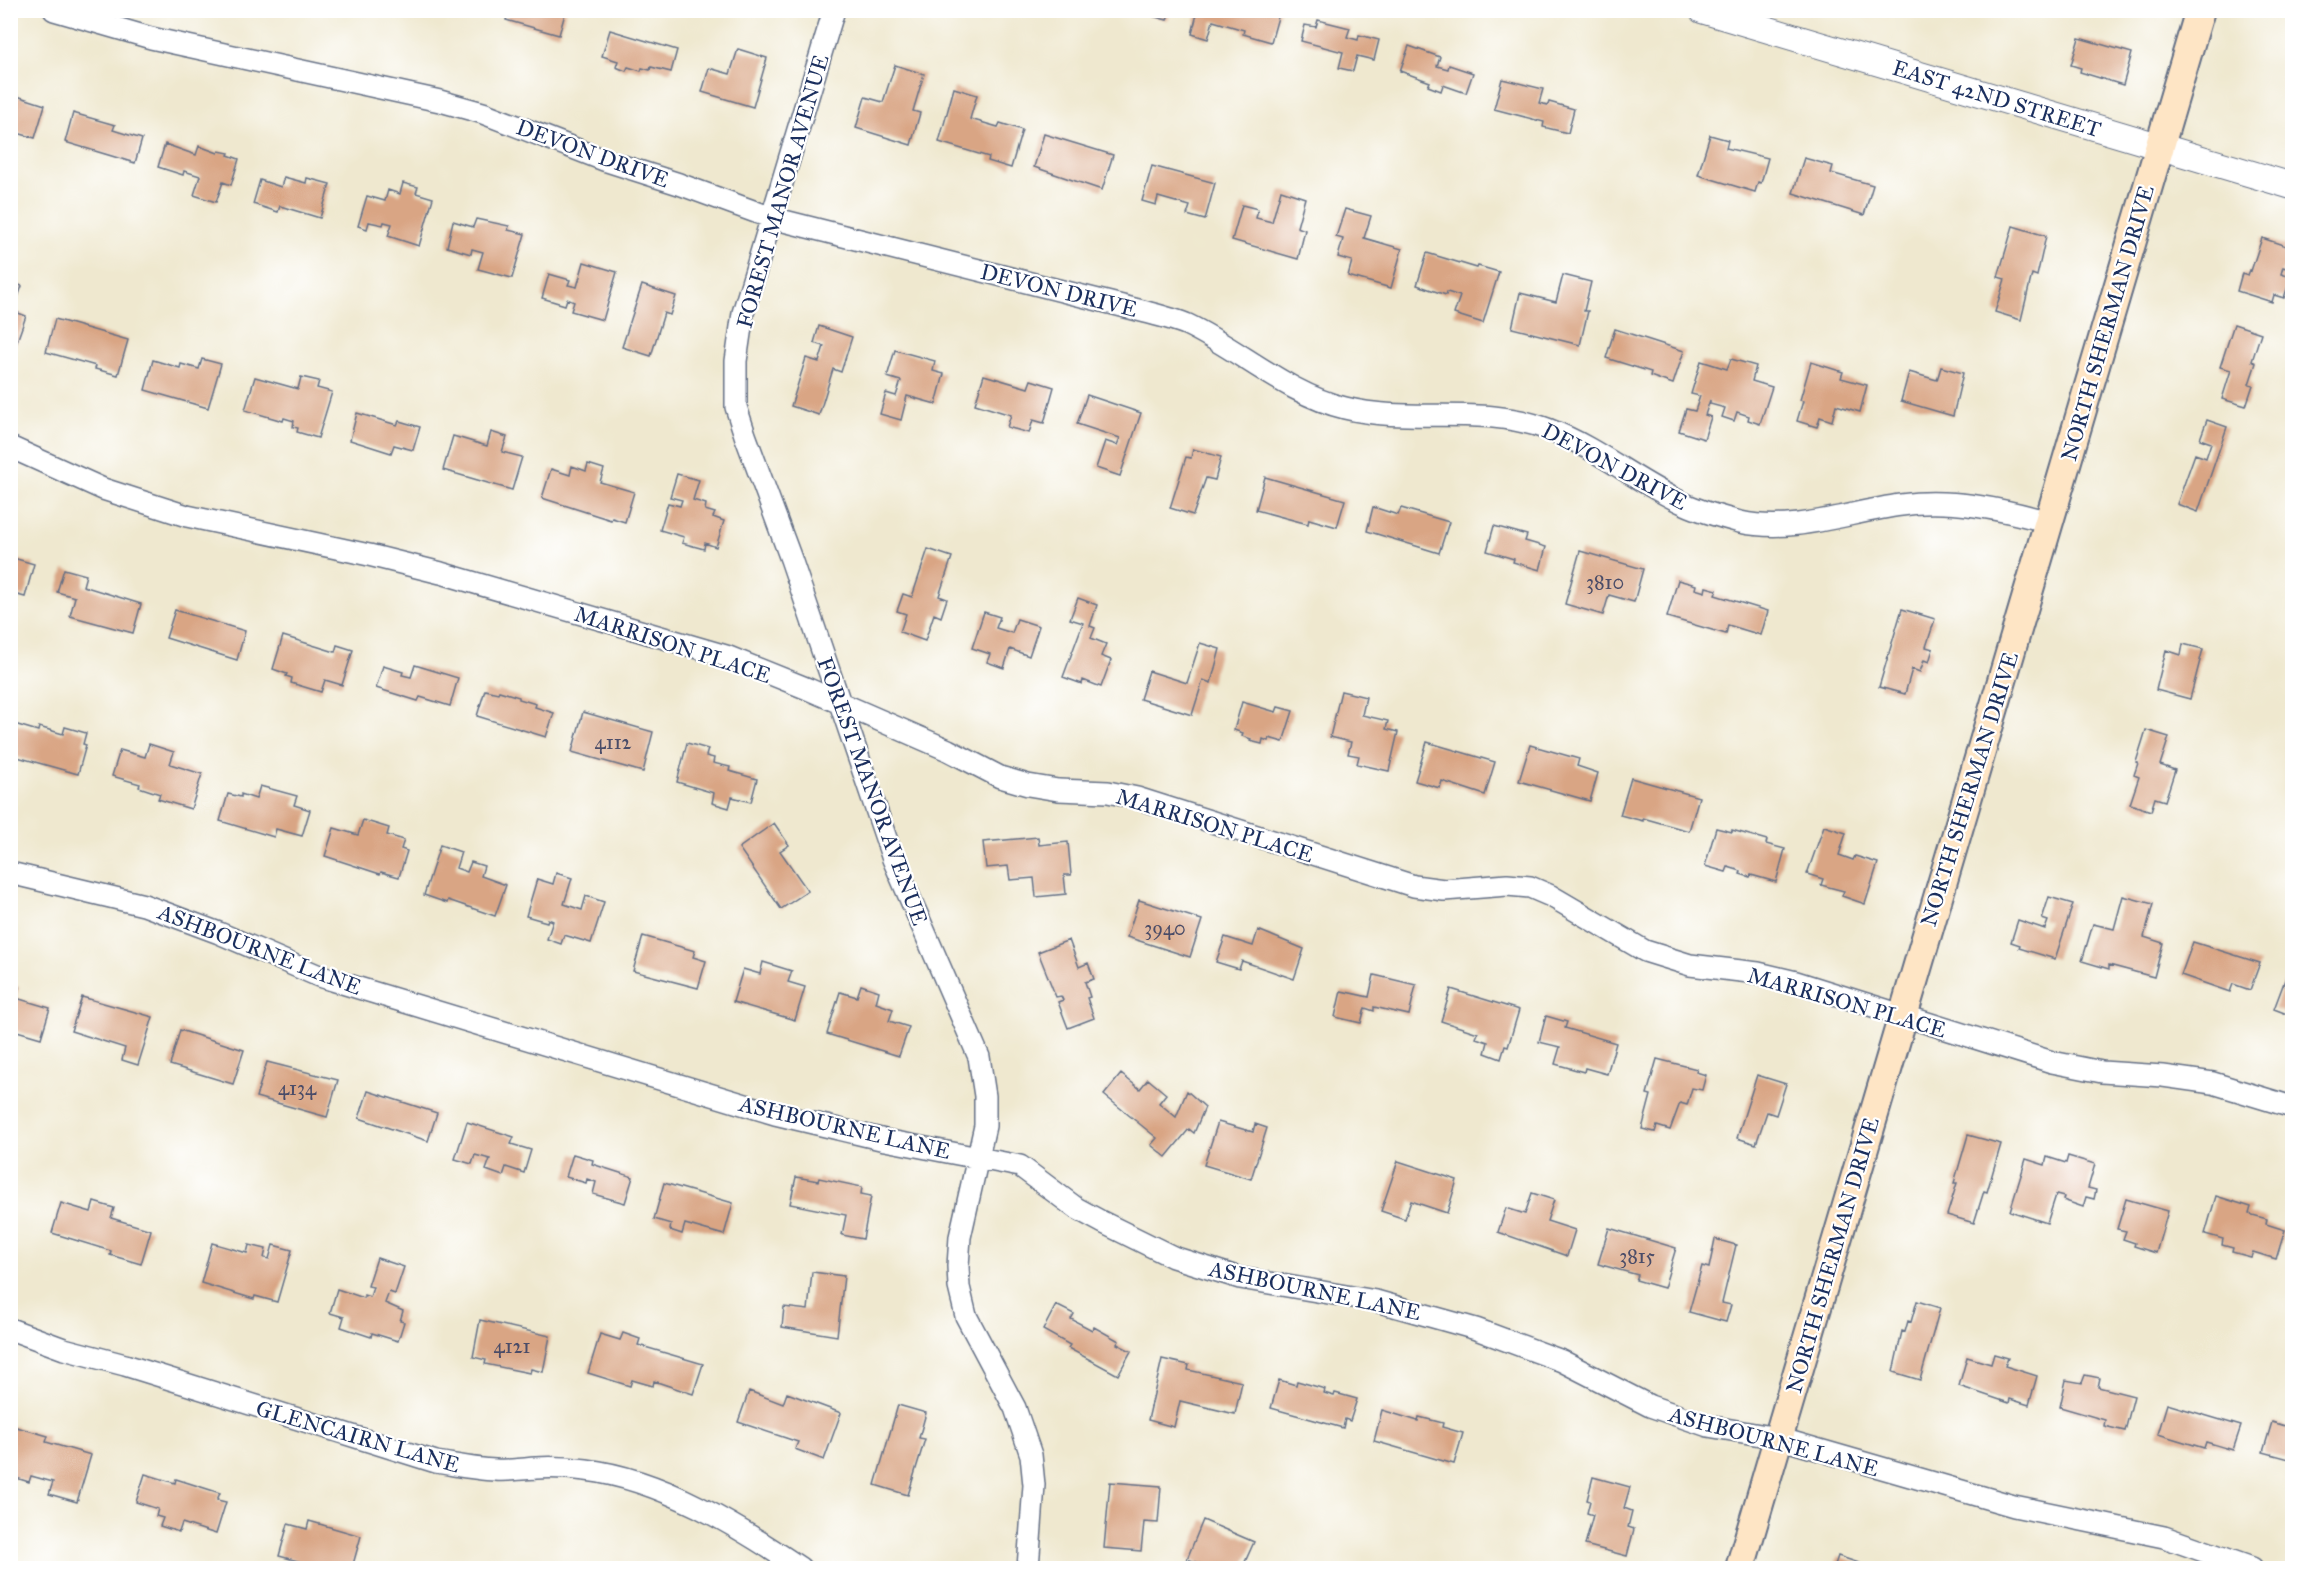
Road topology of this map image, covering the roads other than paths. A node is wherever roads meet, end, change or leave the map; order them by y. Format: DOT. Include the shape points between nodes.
graph roads {
  1 [pos="54,10"];
  2 [pos="834,10"];
  3 [pos="1702,10"];
  4 [pos="2200,10"];
  5 [pos="2160,146"];
  6 [pos="2292,186"];
  7 [pos="772,218"];
  8 [pos="10,447"];
  9 [pos="2049,522"];
  10 [pos="840,704"];
  11 [pos="10,873"];
  12 [pos="1902,1015"];
  13 [pos="2292,1107"];
  14 [pos="979,1158"];
  15 [pos="10,1329"];
  16 [pos="1778,1438"];
  17 [pos="800,1569"];
  18 [pos="1028,1569"];
  19 [pos="1740,1569"];
  20 [pos="2252,1569"];
  1 -- 7 [label="street, DEVON DRIVE" via="151,38 483,113"];
  2 -- 7 [label="street, FOREST MANOR AVENUE"];
  3 -- 5 [label="street, EAST 42ND STREET"];
  4 -- 5 [label="main road, NORTH SHERMAN DRIVE"];
  5 -- 6 [label="street, EAST 42ND STREET"];
  5 -- 9 [label="main road, NORTH SHERMAN DRIVE"];
  7 -- 9 [label="street, DEVON DRIVE" via="1142,310 1187,325 1307,394 1346,408 1386,414 1481,414 1521,420 1579,444 1683,503 1741,522 1792,525 1904,504 1934,504 2016,513"];
  7 -- 10 [label="street, FOREST MANOR AVENUE" via="742,313 736,407"];
  8 -- 10 [label="street, MARRISON PLACE" via="104,489 187,516 482,584 726,656"];
  9 -- 12 [label="main road, NORTH SHERMAN DRIVE"];
  10 -- 12 [label="street, MARRISON PLACE" via="1000,777 1058,790 1108,792 1137,798 1414,886 1444,890 1530,887 1645,951 1690,965 1796,982"];
  10 -- 14 [label="street, FOREST MANOR AVENUE" via="893,859 979,1057 986,1106"];
  11 -- 14 [label="street, ASHBOURNE LANE" via="144,905 319,976 775,1114"];
  12 -- 13 [label="street, MARRISON PLACE" via="2052,1062 2102,1072 2212,1083"];
  12 -- 16 [label="main road, NORTH SHERMAN DRIVE"];
  14 -- 16 [label="street, ASHBOURNE LANE" via="1020,1166 1076,1208 1173,1257 1240,1278 1376,1301 1426,1314 1562,1361 1669,1414 1718,1428"];
  14 -- 18 [label="street, FOREST MANOR AVENUE" via="960,1237 959,1287 966,1316 1016,1408 1029,1446 1034,1485"];
  15 -- 17 [label="street, GLENCAIRN LANE" via="64,1349 455,1467 583,1470 621,1477 694,1505"];
  16 -- 19 [label="main road, NORTH SHERMAN DRIVE"];
  16 -- 20 [label="street, ASHBOURNE LANE" via="2014,1506 2164,1537"];
}
